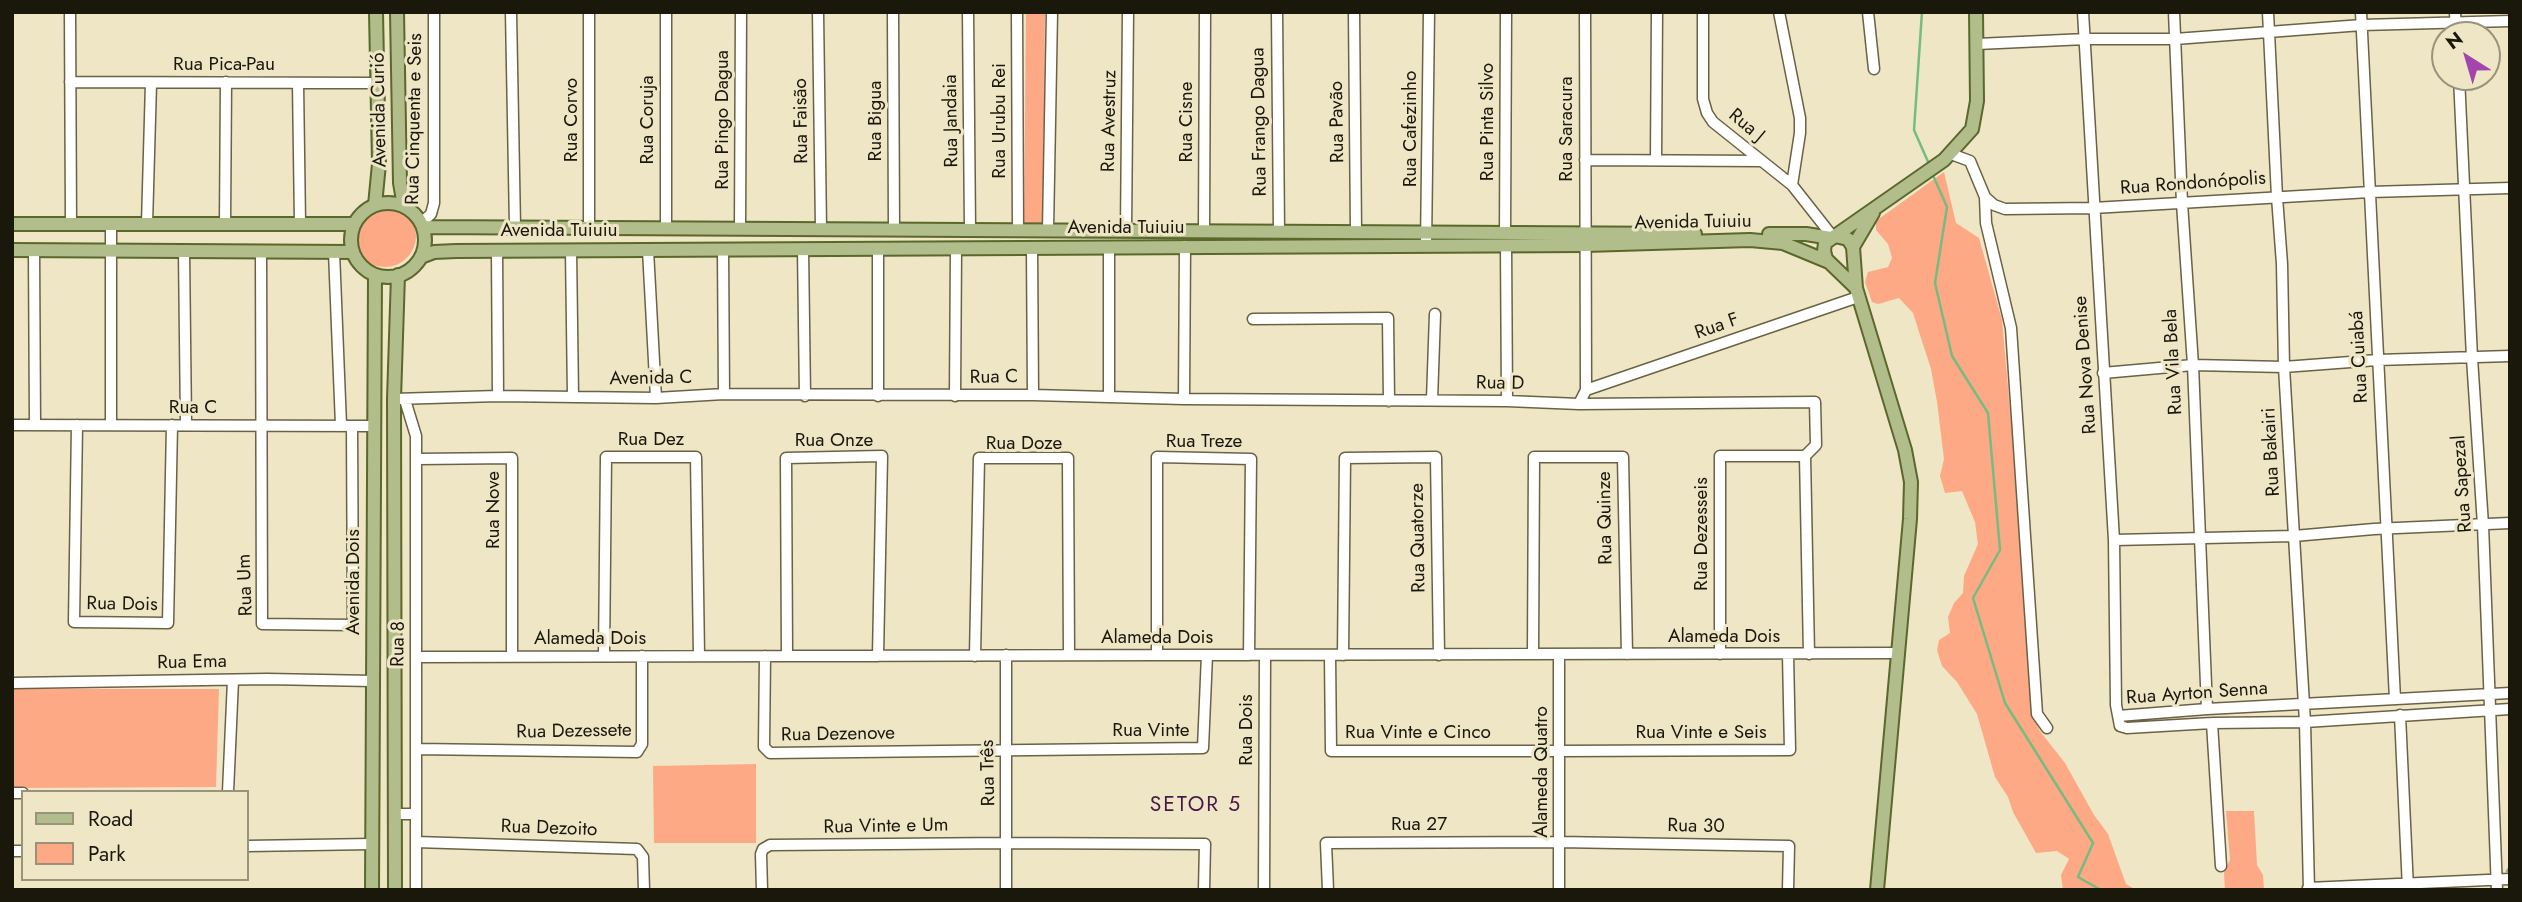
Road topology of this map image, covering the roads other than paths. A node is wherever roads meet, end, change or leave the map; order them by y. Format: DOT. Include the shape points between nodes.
graph roads {
  1 [pos="70,12"];
  2 [pos="376,12"];
  3 [pos="397,12"];
  4 [pos="434,12"];
  5 [pos="511,12"];
  6 [pos="589,12"];
  7 [pos="666,12"];
  8 [pos="741,12"];
  9 [pos="818,12"];
  10 [pos="893,12"];
  11 [pos="968,12"];
  12 [pos="1017,12"];
  13 [pos="1052,12"];
  14 [pos="1128,12"];
  15 [pos="1205,12"];
  16 [pos="1277,12"];
  17 [pos="1354,12"];
  18 [pos="1429,12"];
  19 [pos="1506,12"];
  20 [pos="1584,12"];
  21 [pos="1657,12"];
  22 [pos="1703,12"];
  23 [pos="1779,12"];
  24 [pos="1868,12"];
  25 [pos="1976,12"];
  26 [pos="2083,12"];
  27 [pos="2174,12"];
  28 [pos="2268,12"];
  29 [pos="2361,12"];
  30 [pos="2455,18"];
  31 [pos="2510,21"];
  32 [pos="2362,26"];
  33 [pos="2269,31"];
  34 [pos="2085,39"];
  35 [pos="2175,39"];
  36 [pos="1977,44"];
  37 [pos="1874,69"];
  38 [pos="70,82"];
  39 [pos="226,82"];
  40 [pos="151,83"];
  41 [pos="298,83"];
  42 [pos="377,83"];
  43 [pos="2460,91"];
  44 [pos="1948,157"];
  45 [pos="1656,159"];
  46 [pos="1585,160"];
  47 [pos="1762,161"];
  48 [pos="1792,185"];
  49 [pos="2510,188"];
  50 [pos="2466,191"];
  51 [pos="2370,192"];
  52 [pos="1985,197"];
  53 [pos="2277,197"];
  54 [pos="2182,202"];
  55 [pos="375,205"];
  56 [pos="404,206"];
  57 [pos="2094,208"];
  58 [pos="1875,209"];
  59 [pos="12,224"];
  60 [pos="71,224"];
  61 [pos="111,224"];
  62 [pos="147,224"];
  63 [pos="225,224"];
  64 [pos="300,224"];
  65 [pos="354,224"];
  66 [pos="422,225"];
  67 [pos="515,227"];
  68 [pos="589,228"];
  69 [pos="666,228"];
  70 [pos="740,228"];
  71 [pos="821,229"];
  72 [pos="843,229"];
  73 [pos="894,229"];
  74 [pos="970,230"];
  75 [pos="1018,230"];
  76 [pos="1048,230"];
  77 [pos="1126,231"];
  78 [pos="1204,231"];
  79 [pos="1225,231"];
  80 [pos="1279,231"];
  81 [pos="1356,232"];
  82 [pos="1833,237"];
  83 [pos="1427,239"];
  84 [pos="1506,239"];
  85 [pos="1586,239"];
  86 [pos="1185,246"];
  87 [pos="1109,247"];
  88 [pos="1224,247"];
  89 [pos="1032,248"];
  90 [pos="803,249"];
  91 [pos="842,249"];
  92 [pos="878,249"];
  93 [pos="956,249"];
  94 [pos="12,250"];
  95 [pos="33,250"];
  96 [pos="571,250"];
  97 [pos="648,250"];
  98 [pos="723,250"];
  99 [pos="1853,250"];
  100 [pos="110,251"];
  101 [pos="184,251"];
  102 [pos="261,251"];
  103 [pos="497,251"];
  104 [pos="334,252"];
  105 [pos="353,252"];
  106 [pos="421,257"];
  107 [pos="1830,263"];
  108 [pos="375,275"];
  109 [pos="398,275"];
  110 [pos="1857,293"];
  111 [pos="1435,314"];
  112 [pos="1253,319"];
  113 [pos="2510,356"];
  114 [pos="2472,358"];
  115 [pos="2377,360"];
  116 [pos="2193,365"];
  117 [pos="2284,367"];
  118 [pos="2103,373"];
  119 [pos="1586,390"];
  120 [pos="724,394"];
  121 [pos="1033,395"];
  122 [pos="498,396"];
  123 [pos="805,396"];
  124 [pos="878,396"];
  125 [pos="955,396"];
  126 [pos="573,397"];
  127 [pos="1109,397"];
  128 [pos="656,398"];
  129 [pos="399,399"];
  130 [pos="1184,399"];
  131 [pos="1432,400"];
  132 [pos="1390,401"];
  133 [pos="1507,401"];
  134 [pos="1579,404"];
  135 [pos="12,425"];
  136 [pos="35,425"];
  137 [pos="77,425"];
  138 [pos="111,425"];
  139 [pos="172,425"];
  140 [pos="186,425"];
  141 [pos="261,426"];
  142 [pos="347,426"];
  143 [pos="374,426"];
  144 [pos="1805,456"];
  145 [pos="417,458"];
  146 [pos="2510,523"];
  147 [pos="2483,525"];
  148 [pos="2387,529"];
  149 [pos="2294,536"];
  150 [pos="2199,537"];
  151 [pos="2114,540"];
  152 [pos="1897,653"];
  153 [pos="1330,654"];
  154 [pos="1439,654"];
  155 [pos="1532,654"];
  156 [pos="1559,654"];
  157 [pos="1627,654"];
  158 [pos="1720,654"];
  159 [pos="1788,654"];
  160 [pos="1809,654"];
  161 [pos="1006,655"];
  162 [pos="1069,655"];
  163 [pos="1157,655"];
  164 [pos="1207,655"];
  165 [pos="1250,655"];
  166 [pos="1265,655"];
  167 [pos="1343,655"];
  168 [pos="512,656"];
  169 [pos="604,656"];
  170 [pos="642,656"];
  171 [pos="699,656"];
  172 [pos="765,656"];
  173 [pos="787,656"];
  174 [pos="878,656"];
  175 [pos="975,656"];
  176 [pos="416,657"];
  177 [pos="233,680"];
  178 [pos="373,681"];
  179 [pos="12,683"];
  180 [pos="2510,693"];
  181 [pos="2490,694"];
  182 [pos="393,696"];
  183 [pos="415,696"];
  184 [pos="2395,699"];
  185 [pos="2304,706"];
  186 [pos="2207,709"];
  187 [pos="2491,709"];
  188 [pos="2510,709"];
  189 [pos="2400,715"];
  190 [pos="2118,716"];
  191 [pos="2305,722"];
  192 [pos="2213,723"];
  193 [pos="2047,729"];
  194 [pos="416,750"];
  195 [pos="1006,750"];
  196 [pos="1559,751"];
  197 [pos="228,790"];
  198 [pos="394,814"];
  199 [pos="415,814"];
  200 [pos="416,842"];
  201 [pos="1559,842"];
  202 [pos="1007,843"];
  203 [pos="372,844"];
  204 [pos="248,846"];
  205 [pos="2221,866"];
  206 [pos="2510,879"];
  207 [pos="2496,885"];
  208 [pos="2408,887"];
  209 [pos="2309,889"];
  210 [pos="372,890"];
  211 [pos="395,890"];
  212 [pos="416,890"];
  213 [pos="644,890"];
  214 [pos="762,890"];
  215 [pos="1006,890"];
  216 [pos="1204,890"];
  217 [pos="1264,890"];
  218 [pos="1328,890"];
  219 [pos="1559,890"];
  220 [pos="1788,890"];
  221 [pos="1877,890"];
  1 -- 38 [label="street"];
  2 -- 42 [label="main road, Avenida Curió"];
  3 -- 56 [label="main road, Avenida Curió"];
  4 -- 66 [label="street, Rua Cinquenta e Seis" via="434,203"];
  5 -- 67 [label="street"];
  6 -- 68 [label="street, Rua Corvo"];
  7 -- 69 [label="street, Rua Coruja"];
  8 -- 70 [label="street, Rua Pingo Dagua"];
  9 -- 71 [label="street, Rua Faisão"];
  10 -- 73 [label="street, Rua Bigua"];
  11 -- 74 [label="street, Rua Jandaia"];
  12 -- 75 [label="street, Rua Urubu Rei"];
  13 -- 76 [label="street"];
  14 -- 77 [label="street, Rua Avestruz"];
  15 -- 78 [label="street, Rua Cisne"];
  16 -- 80 [label="street, Rua Frango Dagua"];
  17 -- 81 [label="street, Rua Pavão"];
  18 -- 83 [label="street, Rua Cafezinho"];
  19 -- 84 [label="street, Rua Pinta Silvo"];
  20 -- 46 [label="street, Rua Saracura"];
  21 -- 45 [label="street"];
  22 -- 47 [label="street, Rua J" via="1707,113"];
  23 -- 48 [label="street" via="1800,118"];
  24 -- 37 [label="street"];
  25 -- 36 [label="main road"];
  26 -- 34 [label="street, Rua Nova Denise"];
  27 -- 35 [label="street, Rua Vila Bela"];
  28 -- 33 [label="street, Rua Bakairi"];
  29 -- 32 [label="street, Rua Cuiabá"];
  30 -- 31 [label="street"];
  30 -- 32 [label="street"];
  32 -- 33 [label="street"];
  32 -- 51 [label="street, Rua Cuiabá"];
  33 -- 35 [label="street"];
  33 -- 53 [label="street, Rua Bakairi"];
  34 -- 35 [label="street"];
  34 -- 36 [label="street"];
  34 -- 57 [label="street, Rua Nova Denise"];
  35 -- 54 [label="street, Rua Vila Bela"];
  36 -- 44 [label="main road" via="1972,129"];
  38 -- 40 [label="street, Rua Pica-Pau"];
  38 -- 60 [label="street"];
  39 -- 40 [label="street, Rua Pica-Pau"];
  39 -- 41 [label="street, Rua Pica-Pau"];
  39 -- 63 [label="street"];
  40 -- 62 [label="street"];
  41 -- 42 [label="street, Rua Pica-Pau"];
  41 -- 64 [label="street"];
  42 -- 55 [label="main road, Avenida Curió"];
  43 -- 50 [label="street, Rua Sapezal"];
  44 -- 52 [label="street" via="1970,161"];
  44 -- 58 [label="main road"];
  45 -- 46 [label="street"];
  45 -- 47 [label="street"];
  46 -- 85 [label="street, Rua Saracura"];
  47 -- 48 [label="street, Rua J"];
  48 -- 82 [label="street, Rua J"];
  49 -- 50 [label="street, Rua Rondonópolis"];
  50 -- 51 [label="street, Rua Rondonópolis"];
  50 -- 114 [label="street, Rua Sapezal"];
  51 -- 53 [label="street, Rua Rondonópolis"];
  51 -- 115 [label="street, Rua Cuiabá"];
  52 -- 57 [label="street, Rua Rondonópolis" via="2005,209"];
  52 -- 193 [label="street" via="1986,223 2011,328 2037,714"];
  53 -- 54 [label="street, Rua Rondonópolis"];
  53 -- 117 [label="street, Rua Bakairi"];
  54 -- 57 [label="street, Rua Rondonópolis"];
  54 -- 116 [label="street, Rua Vila Bela"];
  55 -- 56 [label="main road"];
  55 -- 65 [label="main road"];
  56 -- 66 [label="main road"];
  57 -- 118 [label="street, Rua Nova Denise"];
  58 -- 82 [label="main road"];
  58 -- 99 [label="main road"];
  59 -- 60 [label="main road"];
  60 -- 61 [label="main road"];
  61 -- 62 [label="main road"];
  61 -- 100 [label="street"];
  62 -- 63 [label="main road"];
  63 -- 64 [label="main road"];
  64 -- 65 [label="main road"];
  65 -- 105 [label="main road"];
  66 -- 67 [label="main road, Avenida Tuiuiu"];
  66 -- 106 [label="main road"];
  67 -- 68 [label="main road, Avenida Tuiuiu"];
  68 -- 69 [label="main road, Avenida Tuiuiu"];
  69 -- 70 [label="main road, Avenida Tuiuiu"];
  70 -- 71 [label="main road, Avenida Tuiuiu"];
  71 -- 72 [label="main road, Avenida Tuiuiu"];
  72 -- 73 [label="main road, Avenida Tuiuiu"];
  72 -- 91 [label="main road"];
  73 -- 74 [label="main road, Avenida Tuiuiu"];
  74 -- 75 [label="main road, Avenida Tuiuiu"];
  75 -- 76 [label="main road, Avenida Tuiuiu"];
  76 -- 77 [label="main road, Avenida Tuiuiu"];
  77 -- 78 [label="main road, Avenida Tuiuiu"];
  78 -- 79 [label="main road, Avenida Tuiuiu"];
  79 -- 80 [label="main road, Avenida Tuiuiu"];
  79 -- 88 [label="main road"];
  80 -- 81 [label="main road, Avenida Tuiuiu"];
  81 -- 83 [label="main road, Avenida Tuiuiu"];
  82 -- 85 [label="main road, Avenida Tuiuiu"];
  82 -- 99 [label="main road" via="1847,239"];
  82 -- 107 [label="main road" via="1824,247"];
  83 -- 84 [label="main road, Avenida Tuiuiu"];
  83 -- 88 [label="main road, Avenida Tuiuiu"];
  84 -- 85 [label="main road, Avenida Tuiuiu"];
  84 -- 133 [label="street, Rua Pinta Silvo"];
  85 -- 107 [label="main road, Avenida Tuiuiu" via="1783,243"];
  85 -- 119 [label="street, Rua Saracura"];
  86 -- 87 [label="main road, Avenida Tuiuiu"];
  86 -- 88 [label="main road, Avenida Tuiuiu"];
  86 -- 130 [label="street"];
  87 -- 89 [label="main road, Avenida Tuiuiu"];
  87 -- 127 [label="street"];
  89 -- 93 [label="main road, Avenida Tuiuiu"];
  89 -- 121 [label="street"];
  90 -- 91 [label="main road, Avenida Tuiuiu"];
  90 -- 98 [label="main road, Avenida Tuiuiu"];
  90 -- 123 [label="street"];
  91 -- 92 [label="main road, Avenida Tuiuiu"];
  92 -- 93 [label="main road, Avenida Tuiuiu"];
  92 -- 124 [label="street"];
  93 -- 125 [label="street"];
  94 -- 95 [label="main road"];
  95 -- 100 [label="main road"];
  95 -- 136 [label="street"];
  96 -- 97 [label="main road, Avenida Tuiuiu"];
  96 -- 103 [label="main road, Avenida Tuiuiu"];
  96 -- 126 [label="street"];
  97 -- 98 [label="main road, Avenida Tuiuiu"];
  97 -- 128 [label="street"];
  98 -- 120 [label="street"];
  99 -- 107 [label="main road" via="1844,264"];
  99 -- 110 [label="main road"];
  100 -- 101 [label="main road"];
  100 -- 138 [label="street"];
  101 -- 102 [label="main road"];
  101 -- 140 [label="street"];
  102 -- 104 [label="main road"];
  102 -- 141 [label="street"];
  103 -- 106 [label="main road, Avenida Tuiuiu" via="434,252"];
  103 -- 122 [label="street"];
  104 -- 105 [label="main road"];
  104 -- 142 [label="street"];
  105 -- 108 [label="main road"];
  106 -- 109 [label="main road"];
  107 -- 110 [label="main road"];
  108 -- 109 [label="main road"];
  108 -- 143 [label="main road, Avenida Dois"];
  109 -- 129 [label="main road, Avenida Dois"];
  110 -- 119 [label="street, Rua F"];
  110 -- 152 [label="main road" via="1911,482"];
  111 -- 131 [label="street"];
  112 -- 132 [label="street" via="1388,318"];
  113 -- 114 [label="street"];
  114 -- 115 [label="street"];
  114 -- 147 [label="street, Rua Sapezal"];
  115 -- 117 [label="street"];
  115 -- 148 [label="street, Rua Cuiabá"];
  116 -- 117 [label="street"];
  116 -- 118 [label="street"];
  116 -- 150 [label="street, Rua Vila Bela"];
  117 -- 149 [label="street, Rua Bakairi"];
  118 -- 151 [label="street, Rua Nova Denise"];
  119 -- 134 [label="street"];
  120 -- 123 [label="street, Avenida C"];
  120 -- 128 [label="street, Avenida C"];
  121 -- 125 [label="street, Rua C"];
  121 -- 127 [label="street, Rua C"];
  122 -- 126 [label="street, Avenida C"];
  122 -- 129 [label="street"];
  123 -- 124 [label="street, Rua C"];
  124 -- 125 [label="street, Rua C"];
  126 -- 128 [label="street, Avenida C"];
  127 -- 130 [label="street, Rua C"];
  129 -- 145 [label="street, Rua 8" via="416,436"];
  129 -- 182 [label="main road, Avenida Dois"];
  130 -- 132 [label="street, Rua D"];
  131 -- 132 [label="street, Rua D"];
  131 -- 133 [label="street, Rua D"];
  133 -- 134 [label="street, Rua D"];
  134 -- 144 [label="street, Rua D" via="1815,402 1816,445"];
  135 -- 136 [label="street, Rua C"];
  136 -- 137 [label="street, Rua C"];
  137 -- 138 [label="street, Rua C"];
  137 -- 139 [label="street, Rua Dois" via="74,622 169,623"];
  138 -- 139 [label="street, Rua C"];
  139 -- 140 [label="street, Rua C"];
  140 -- 141 [label="street, Rua C"];
  141 -- 142 [label="street, Rua C"];
  141 -- 142 [label="street, Rua Um" via="262,624 354,625"];
  142 -- 143 [label="street, Rua C"];
  143 -- 178 [label="main road, Avenida Dois"];
  144 -- 158 [label="street, Rua Dezesseis" via="1720,456"];
  144 -- 160 [label="street"];
  145 -- 168 [label="street, Rua Nove" via="512,458"];
  145 -- 176 [label="street, Rua 8"];
  146 -- 147 [label="street"];
  147 -- 148 [label="street"];
  147 -- 181 [label="street, Rua Sapezal"];
  148 -- 149 [label="street"];
  148 -- 184 [label="street, Rua Cuiabá"];
  149 -- 150 [label="street"];
  149 -- 185 [label="street, Rua Bakairi"];
  150 -- 151 [label="street"];
  150 -- 186 [label="street, Rua Vila Bela"];
  151 -- 190 [label="street, Rua Nova Denise"];
  152 -- 160 [label="street, Alameda Dois"];
  152 -- 221 [label="main road"];
  153 -- 166 [label="street, Alameda Dois"];
  153 -- 167 [label="street, Alameda Dois"];
  153 -- 196 [label="street, Rua Vinte e Cinco" via="1331,751"];
  154 -- 155 [label="street, Alameda Dois"];
  154 -- 167 [label="street, Alameda Dois"];
  154 -- 167 [label="street, Rua Quatorze" via="1436,457 1345,458"];
  155 -- 156 [label="street, Alameda Dois"];
  155 -- 157 [label="street, Rua Quinze" via="1534,457 1623,457"];
  156 -- 157 [label="street, Alameda Dois"];
  156 -- 196 [label="street, Alameda Quatro"];
  157 -- 158 [label="street, Alameda Dois"];
  158 -- 159 [label="street, Alameda Dois"];
  159 -- 160 [label="street, Alameda Dois"];
  159 -- 196 [label="street, Rua Vinte e Seis" via="1790,750"];
  161 -- 162 [label="street, Alameda Dois"];
  161 -- 175 [label="street, Alameda Dois"];
  161 -- 195 [label="street, Rua Três"];
  162 -- 163 [label="street, Alameda Dois"];
  162 -- 175 [label="street, Rua Doze" via="1068,458 979,458"];
  163 -- 164 [label="street, Alameda Dois"];
  163 -- 165 [label="street, Rua Treze" via="1157,457 1251,459"];
  164 -- 165 [label="street, Alameda Dois"];
  164 -- 195 [label="street, Rua Vinte" via="1203,748"];
  165 -- 166 [label="street, Alameda Dois"];
  166 -- 217 [label="street, Rua Dois"];
  168 -- 169 [label="street, Alameda Dois"];
  168 -- 176 [label="street, Alameda Dois"];
  169 -- 170 [label="street, Alameda Dois"];
  169 -- 171 [label="street, Rua Dez" via="606,457 696,457"];
  170 -- 171 [label="street, Alameda Dois"];
  170 -- 194 [label="street, Rua Dezessete" via="642,744 637,752"];
  171 -- 172 [label="street, Alameda Dois"];
  172 -- 173 [label="street, Alameda Dois"];
  172 -- 195 [label="street, Rua Dezenove" via="764,747 768,753"];
  173 -- 174 [label="street, Alameda Dois"];
  173 -- 174 [label="street, Rua Onze" via="786,458 882,457"];
  174 -- 175 [label="street, Alameda Dois"];
  176 -- 183 [label="street, Rua 8"];
  177 -- 178 [label="street, Rua Ema"];
  177 -- 179 [label="street, Rua Ema"];
  177 -- 197 [label="street"];
  178 -- 203 [label="main road, Avenida Dois"];
  180 -- 181 [label="street, Rua Ayrton Senna"];
  181 -- 184 [label="street, Rua Ayrton Senna"];
  181 -- 187 [label="street, Rua Sapezal"];
  182 -- 183 [label="street"];
  182 -- 198 [label="main road, Avenida Dois"];
  183 -- 194 [label="street, Rua 8"];
  184 -- 185 [label="street, Rua Ayrton Senna"];
  185 -- 186 [label="street, Rua Ayrton Senna"];
  185 -- 191 [label="street, Rua Bakairi"];
  186 -- 190 [label="street, Rua Ayrton Senna"];
  187 -- 188 [label="street, Rua Ayrton Senna"];
  187 -- 189 [label="street, Rua Ayrton Senna"];
  187 -- 207 [label="street, Rua Sapezal"];
  189 -- 191 [label="street, Rua Ayrton Senna"];
  189 -- 208 [label="street"];
  190 -- 192 [label="street, Rua Ayrton Senna" via="2120,726 2127,728"];
  191 -- 192 [label="street, Rua Ayrton Senna"];
  191 -- 209 [label="street, Rua Bakairi"];
  192 -- 205 [label="street"];
  194 -- 199 [label="street, Rua 8"];
  195 -- 202 [label="street, Rua Três"];
  196 -- 201 [label="street, Alameda Quatro"];
  198 -- 199 [label="street"];
  198 -- 211 [label="main road, Avenida Dois"];
  199 -- 200 [label="street, Rua 8"];
  200 -- 212 [label="street, Rua 8"];
  200 -- 213 [label="street, Rua Dezoito" via="637,849 643,857"];
  201 -- 218 [label="street, Rua 27" via="1326,843"];
  201 -- 219 [label="street, Alameda Quatro"];
  201 -- 220 [label="street, Rua 30" via="1789,846"];
  202 -- 214 [label="street, Rua Vinte e Um" via="772,845 761,853"];
  202 -- 215 [label="street, Rua Três"];
  202 -- 216 [label="street, Rua Vinte e Um" via="1205,844"];
  203 -- 204 [label="street"];
  203 -- 210 [label="main road, Avenida Dois"];
  206 -- 207 [label="street"];
  207 -- 208 [label="street"];
  208 -- 209 [label="street"];
}
